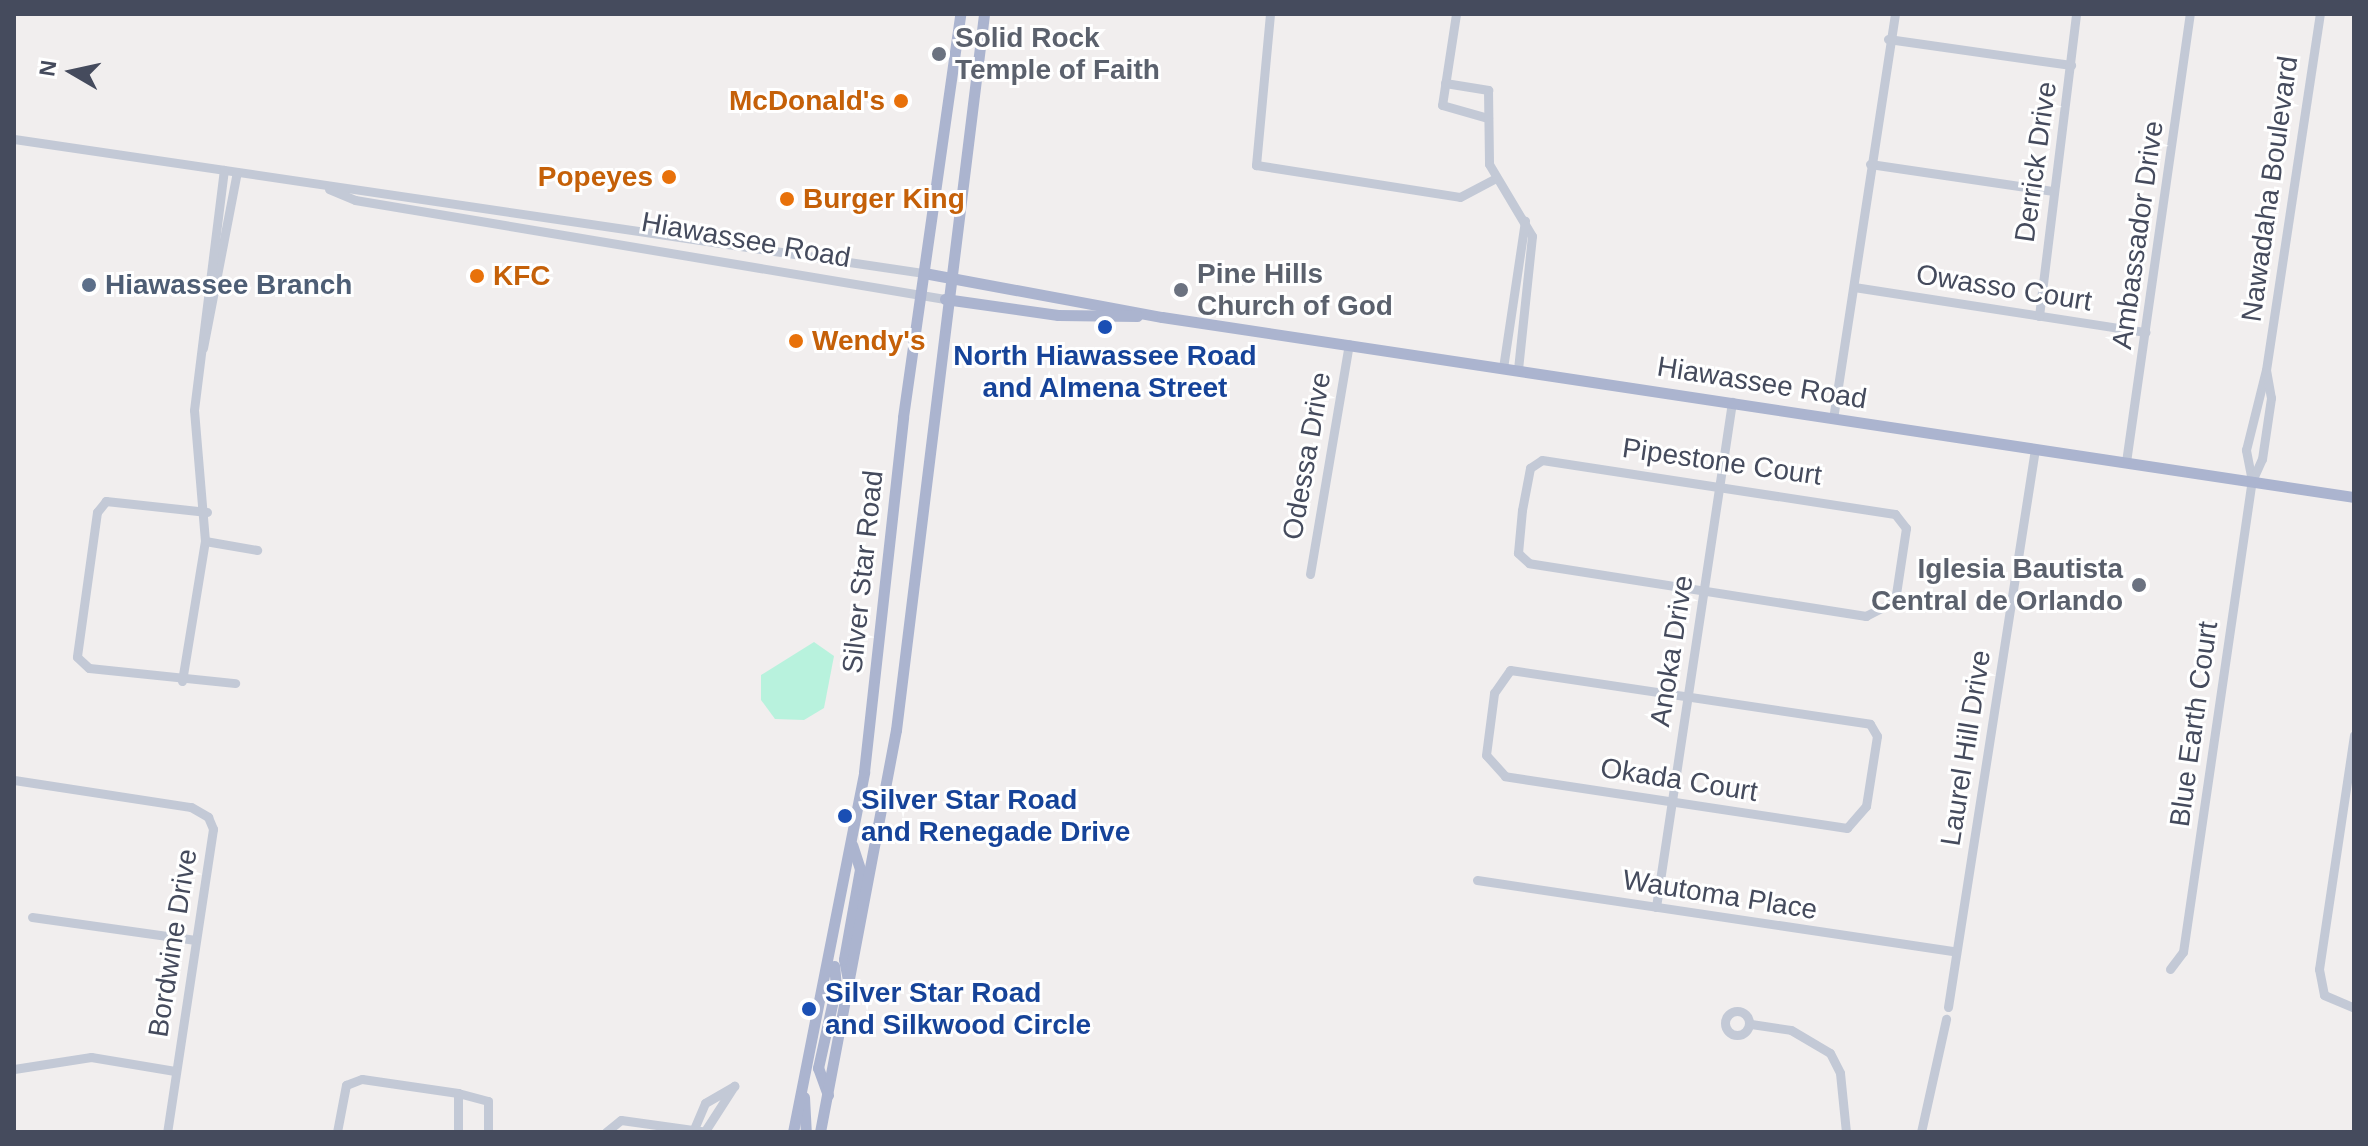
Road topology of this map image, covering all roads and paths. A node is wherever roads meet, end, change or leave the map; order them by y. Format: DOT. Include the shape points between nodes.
graph roads {
  1 [pos="960,14"];
  2 [pos="1270,14"];
  3 [pos="1456,14"];
  4 [pos="1895,14"];
  5 [pos="2076,14"];
  6 [pos="2190,14"];
  7 [pos="2319,14"];
  8 [pos="982,16"];
  9 [pos="1888,39"];
  10 [pos="2071,65"];
  11 [pos="1445,83"];
  12 [pos="1488,118"];
  13 [pos="14,139"];
  14 [pos="1870,164"];
  15 [pos="224,170"];
  16 [pos="237,172"];
  17 [pos="1496,178"];
  18 [pos="326,187"];
  19 [pos="2052,191"];
  20 [pos="1525,221"];
  21 [pos="924,273"];
  22 [pos="948,278"];
  23 [pos="1854,287"];
  24 [pos="921,294"];
  25 [pos="945,299"];
  26 [pos="2039,316"];
  27 [pos="1162,317"];
  28 [pos="2146,332"];
  29 [pos="1349,344"];
  30 [pos="202,351"];
  31 [pos="1503,368"];
  32 [pos="1518,370"];
  33 [pos="2266,370"];
  34 [pos="1732,402"];
  35 [pos="1833,419"];
  36 [pos="2035,449"];
  37 [pos="2126,462"];
  38 [pos="2252,481"];
  39 [pos="1720,483"];
  40 [pos="2354,497"];
  41 [pos="207,512"];
  42 [pos="205,541"];
  43 [pos="257,550"];
  44 [pos="1310,574"];
  45 [pos="1703,591"];
  46 [pos="182,681"];
  47 [pos="235,683"];
  48 [pos="1688,694"];
  49 [pos="2354,735"];
  50 [pos="14,780"];
  51 [pos="1672,801"];
  52 [pos="852,845"];
  53 [pos="1477,880"];
  54 [pos="1656,907"];
  55 [pos="32,917"];
  56 [pos="195,940"];
  57 [pos="1956,952"];
  58 [pos="832,953"];
  59 [pos="2170,969"];
  60 [pos="850,993"];
  61 [pos="1948,1007"];
  62 [pos="2354,1008"];
  63 [pos="1946,1019"];
  64 [pos="1751,1024"];
  65 [pos="14,1069"];
  66 [pos="175,1071"];
  67 [pos="803,1090"];
  68 [pos="458,1093"];
  69 [pos="828,1095"];
  70 [pos="694,1129"];
  71 [pos="167,1132"];
  72 [pos="337,1132"];
  73 [pos="458,1132"];
  74 [pos="488,1132"];
  75 [pos="606,1132"];
  76 [pos="706,1132"];
  77 [pos="793,1132"];
  78 [pos="806,1132"];
  79 [pos="820,1132"];
  80 [pos="1846,1132"];
  81 [pos="1921,1132"];
  1 -- 21 [label="main road, Silver Star Road"];
  2 -- 17 [label="street" via="1256,165 1460,197"];
  3 -- 11 [label="street"];
  4 -- 9 [label="street"];
  5 -- 10 [label="street, Derrick Drive"];
  6 -- 28 [label="street, Ambassador Drive"];
  7 -- 33 [label="street, Nawadaha Boulevard"];
  8 -- 22 [label="main road, Silver Star Road"];
  9 -- 10 [label="street"];
  9 -- 14 [label="street"];
  10 -- 19 [label="street, Derrick Drive"];
  11 -- 12 [label="street" via="1445,110"];
  11 -- 12 [label="street" via="1488,90"];
  12 -- 17 [label="street" via="1486,154"];
  13 -- 15 [label="street, Hiawassee Road"];
  14 -- 19 [label="street"];
  14 -- 23 [label="street"];
  15 -- 16 [label="street, Hiawassee Road"];
  15 -- 30 [label="street"];
  16 -- 18 [label="street, Hiawassee Road"];
  16 -- 30 [label="street"];
  17 -- 20 [label="street"];
  18 -- 21 [label="street, Hiawassee Road" via="372,187"];
  18 -- 24 [label="street, Hiawassee Road" via="355,200"];
  19 -- 26 [label="street, Derrick Drive"];
  20 -- 31 [label="street"];
  20 -- 32 [label="street" via="1534,256"];
  21 -- 22 [label="main road, Hiawassee Road"];
  21 -- 24 [label="main road, Silver Star Road"];
  22 -- 25 [label="main road, Silver Star Road"];
  22 -- 27 [label="main road, Hiawassee Road"];
  23 -- 26 [label="street, Owasso Court"];
  23 -- 35 [label="street"];
  24 -- 25 [label="street, Hiawassee Road"];
  24 -- 52 [label="main road, Silver Star Road"];
  25 -- 27 [label="main road, Hiawassee Road" via="1058,315"];
  25 -- 60 [label="main road, Silver Star Road" via="896,730"];
  26 -- 28 [label="street, Owasso Court"];
  27 -- 29 [label="main road, Hiawassee Road"];
  28 -- 37 [label="street, Ambassador Drive"];
  29 -- 31 [label="main road, Hiawassee Road"];
  29 -- 44 [label="street, Odessa Drive"];
  30 -- 41 [label="street" via="194,420"];
  31 -- 32 [label="main road, Hiawassee Road"];
  32 -- 34 [label="main road, Hiawassee Road"];
  33 -- 38 [label="street, Nawadaha Boulevard" via="2271,398"];
  33 -- 38 [label="street, Nawadaha Boulevard" via="2246,450"];
  34 -- 35 [label="main road, Hiawassee Road"];
  34 -- 39 [label="street, Anoka Drive"];
  35 -- 36 [label="main road, Hiawassee Road"];
  36 -- 37 [label="main road, Hiawassee Road"];
  36 -- 57 [label="street, Laurel Hill Drive"];
  37 -- 38 [label="main road, Hiawassee Road"];
  38 -- 40 [label="main road, Hiawassee Road"];
  38 -- 59 [label="street, Blue Earth Court" via="2183,952"];
  39 -- 45 [label="street, Anoka Drive"];
  39 -- 45 [label="street, Pipestone Court" via="1895,514 1906,528 1901,567 1895,601 1866,616"];
  39 -- 45 [label="street, Pipestone Court" via="1542,460 1530,468 1522,510 1518,553 1529,563"];
  41 -- 42 [label="street"];
  41 -- 46 [label="street" via="106,501 97,512 76,641 77,657 89,668"];
  42 -- 43 [label="street"];
  42 -- 46 [label="street"];
  45 -- 48 [label="street, Anoka Drive"];
  46 -- 47 [label="street"];
  48 -- 51 [label="street, Anoka Drive"];
  48 -- 51 [label="street, Okada Court" via="1510,670 1498,680 1489,723 1486,755 1505,776"];
  48 -- 51 [label="street, Okada Court" via="1870,724 1877,736 1873,775 1860,819 1847,828"];
  49 -- 62 [label="street" via="2319,969 2324,995"];
  50 -- 56 [label="street, Bordwine Drive" via="191,807 208,817 213,829"];
  51 -- 54 [label="street, Anoka Drive"];
  52 -- 58 [label="main road, Silver Star Road"];
  52 -- 60 [label="main road" via="860,869 844,959"];
  53 -- 54 [label="street, Wautoma Place"];
  54 -- 57 [label="street, Wautoma Place"];
  55 -- 56 [label="street"];
  56 -- 66 [label="street, Bordwine Drive"];
  57 -- 61 [label="street, Laurel Hill Drive"];
  58 -- 67 [label="main road, Silver Star Road"];
  58 -- 69 [label="main road" via="836,987 818,1068"];
  60 -- 69 [label="main road, Silver Star Road"];
  63 -- 81 [label="street"];
  64 -- 80 [label="street" via="1791,1030 1830,1053 1840,1073"];
  65 -- 66 [label="street" via="91,1057"];
  66 -- 71 [label="street, Bordwine Drive"];
  67 -- 77 [label="main road, Silver Star Road"];
  67 -- 78 [label="main road"];
  68 -- 72 [label="street" via="352,1079"];
  68 -- 73 [label="street"];
  68 -- 74 [label="street" via="488,1101"];
  69 -- 79 [label="main road, Silver Star Road"];
  70 -- 75 [label="street" via="621,1120"];
  70 -- 76 [label="street"];
  70 -- 76 [label="street" via="705,1103 734,1086"];
}
